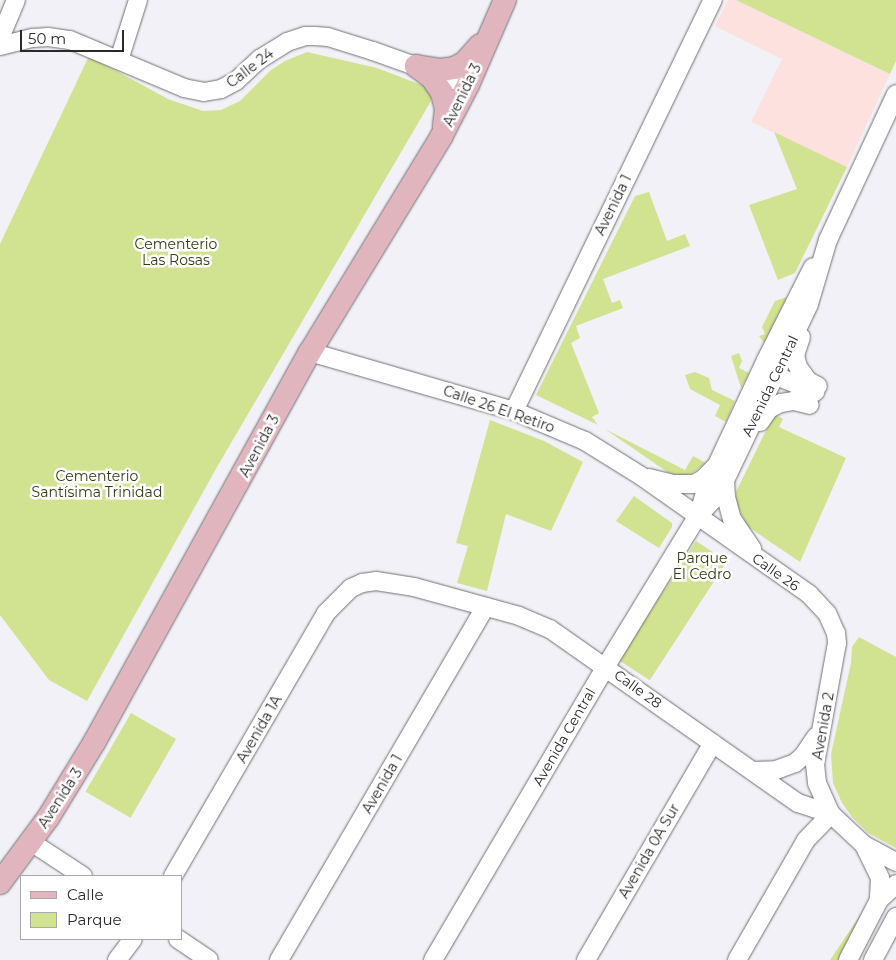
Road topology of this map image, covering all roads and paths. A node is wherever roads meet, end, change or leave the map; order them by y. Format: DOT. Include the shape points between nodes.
graph roads {
  1 [pos="138,0"];
  2 [pos="505,0"];
  3 [pos="713,0"];
  4 [pos="14,5"];
  5 [pos="493,28"];
  6 [pos="0,38"];
  7 [pos="33,38"];
  8 [pos="0,46"];
  9 [pos="118,60"];
  10 [pos="416,66"];
  11 [pos="468,85"];
  12 [pos="896,94"];
  13 [pos="441,137"];
  14 [pos="825,247"];
  15 [pos="817,275"];
  16 [pos="788,332"];
  17 [pos="310,352"];
  18 [pos="774,378"];
  19 [pos="814,396"];
  20 [pos="514,411"];
  21 [pos="728,457"];
  22 [pos="641,476"];
  23 [pos="726,479"];
  24 [pos="710,502"];
  25 [pos="697,517"];
  26 [pos="714,528"];
  27 [pos="764,563"];
  28 [pos="351,588"];
  29 [pos="485,607"];
  30 [pos="827,613"];
  31 [pos="606,666"];
  32 [pos="820,730"];
  33 [pos="713,743"];
  34 [pos="753,771"];
  35 [pos="831,814"];
  36 [pos="31,842"];
  37 [pos="864,844"];
  38 [pos="896,862"];
  39 [pos="82,875"];
  40 [pos="174,875"];
  41 [pos="0,883"];
  42 [pos="896,884"];
  43 [pos="879,900"];
  44 [pos="896,917"];
  45 [pos="132,940"];
  46 [pos="179,940"];
  47 [pos="117,960"];
  48 [pos="209,960"];
  49 [pos="279,960"];
  50 [pos="434,960"];
  51 [pos="586,960"];
  52 [pos="736,960"];
  53 [pos="848,960"];
  54 [pos="872,960"];
  1 -- 9 [label="street"];
  2 -- 5 [label="main road, Avenida 3"];
  3 -- 20 [label="street, Avenida 1"];
  4 -- 6 [label="street"];
  4 -- 7 [label="street" via="17,30"];
  5 -- 10 [label="main road" via="460,66 440,70"];
  5 -- 11 [label="main road, Avenida 3"];
  7 -- 8 [label="street, Calle 24"];
  7 -- 9 [label="street, Calle 24" via="70,40"];
  9 -- 10 [label="street, Calle 24" via="184,88 204,92 221,90 271,51 305,36 328,37"];
  10 -- 11 [label="street, Calle 24"];
  10 -- 13 [label="main road" via="438,84 445,100 446,118"];
  11 -- 13 [label="main road, Avenida 3"];
  12 -- 14 [label="street, Avenida Central"];
  13 -- 17 [label="main road, Avenida 3"];
  14 -- 15 [label="street, Avenida Central"];
  14 -- 16 [label="street, Avenida Central" via="802,286 801,303"];
  15 -- 16 [label="street, Avenida Central" via="809,304"];
  15 -- 19 [label="street" via="813,310 795,355"];
  16 -- 18 [label="street, Avenida Central"];
  16 -- 21 [label="street, Avenida Central"];
  17 -- 20 [label="street, Calle 26 El Retiro"];
  17 -- 36 [label="main road, Avenida 3" via="95,741"];
  18 -- 19 [label="street" via="781,378"];
  18 -- 21 [label="street, Avenida Central"];
  18 -- 24 [label="street" via="762,386 713,488"];
  19 -- 21 [label="street" via="802,402 787,401 769,409 746,450"];
  20 -- 22 [label="street, Calle 26 El Retiro" via="585,441"];
  21 -- 22 [label="street" via="694,484 673,484"];
  21 -- 23 [label="street, Avenida Central"];
  21 -- 25 [label="street, Avenida Central" via="708,486"];
  22 -- 25 [label="street, Calle 26 El Retiro"];
  23 -- 24 [label="street, Avenida Central"];
  23 -- 27 [label="street" via="726,497 732,519 742,538"];
  24 -- 25 [label="street, Avenida Central"];
  24 -- 26 [label="street"];
  25 -- 26 [label="street, Calle 26"];
  25 -- 31 [label="street, Avenida Central"];
  26 -- 27 [label="street, Calle 26"];
  27 -- 30 [label="street, Calle 26" via="809,594"];
  28 -- 29 [label="street, Calle 28" via="362,583 392,582"];
  28 -- 40 [label="street, Avenida 1A" via="326,613"];
  29 -- 31 [label="street, Calle 28" via="550,628"];
  29 -- 49 [label="street, Avenida 1"];
  30 -- 32 [label="street, Avenida 2" via="837,643"];
  31 -- 33 [label="street, Calle 28"];
  31 -- 50 [label="street, Avenida Central"];
  32 -- 34 [label="street" via="804,756 795,763 776,770"];
  32 -- 35 [label="street, Avenida 2" via="816,774"];
  33 -- 34 [label="street, Calle 28"];
  33 -- 51 [label="street, Avenida 0A Sur"];
  34 -- 35 [label="street, Calle 28" via="798,803"];
  35 -- 37 [label="street, Calle 28"];
  35 -- 52 [label="street" via="806,840"];
  36 -- 39 [label="street"];
  36 -- 41 [label="main road, Avenida 3"];
  37 -- 38 [label="street, Calle 28"];
  37 -- 43 [label="street" via="880,878"];
  42 -- 43 [label="street"];
  43 -- 53 [label="street"];
  44 -- 54 [label="street"];
  45 -- 47 [label="street"];
  46 -- 48 [label="street"];
}
